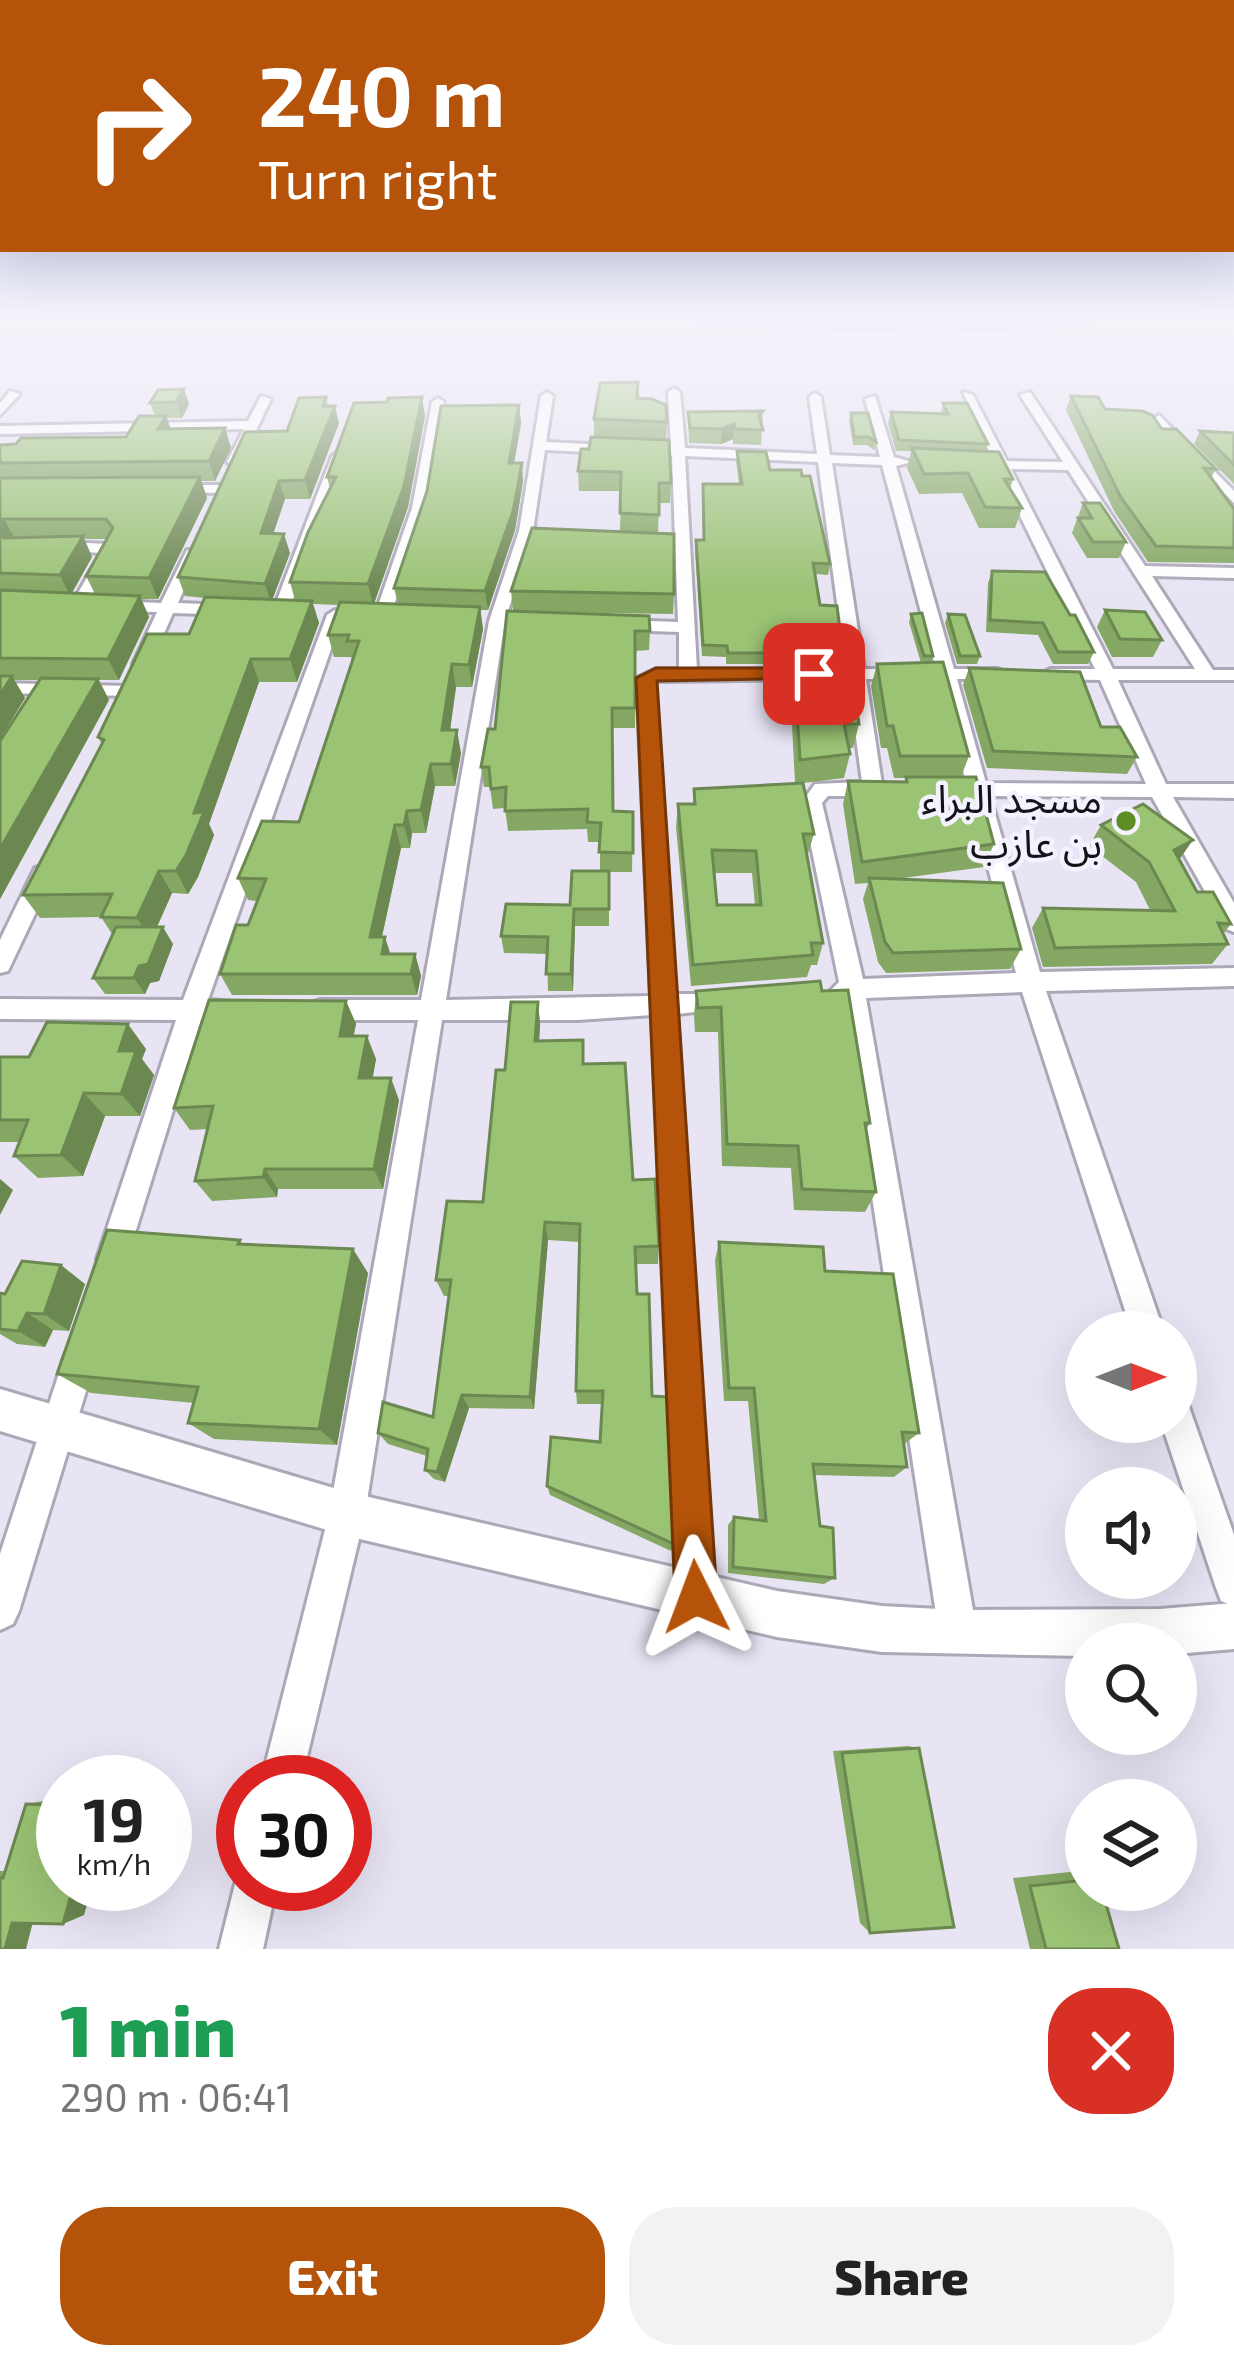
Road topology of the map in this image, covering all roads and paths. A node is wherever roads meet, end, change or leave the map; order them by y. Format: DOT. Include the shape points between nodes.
graph roads {
  1 [pos="258,413"];
  2 [pos="436,413"];
  3 [pos="545,413"];
  4 [pos="676,413"];
  5 [pos="818,413"];
  6 [pos="878,413"];
  7 [pos="976,413"];
  8 [pos="1038,413"];
  9 [pos="1159,419"];
  10 [pos="252,424"];
  11 [pos="0,430"];
  12 [pos="348,430"];
  13 [pos="542,446"];
  14 [pos="680,450"];
  15 [pos="825,457"];
  16 [pos="901,462"];
  17 [pos="979,465"];
  18 [pos="1001,466"];
  19 [pos="1073,466"];
  20 [pos="154,489"];
  21 [pos="220,489"];
  22 [pos="1234,499"];
  23 [pos="211,510"];
  24 [pos="202,531"];
  25 [pos="662,545"];
  26 [pos="685,546"];
  27 [pos="37,548"];
  28 [pos="1141,571"];
  29 [pos="1234,574"];
  30 [pos="60,604"];
  31 [pos="80,605"];
  32 [pos="170,608"];
  33 [pos="308,614"];
  34 [pos="382,616"];
  35 [pos="405,617"];
  36 [pos="592,624"];
  37 [pos="687,627"];
  38 [pos="688,674"];
  39 [pos="856,674"];
  40 [pos="948,674"];
  41 [pos="1016,674"];
  42 [pos="1039,674"];
  43 [pos="1107,675"];
  44 [pos="1208,675"];
  45 [pos="1234,675"];
  46 [pos="0,688"];
  47 [pos="129,691"];
  48 [pos="119,712"];
  49 [pos="894,789"];
  50 [pos="979,789"];
  51 [pos="1159,790"];
  52 [pos="1234,791"];
  53 [pos="50,859"];
  54 [pos="1234,922"];
  55 [pos="0,964"];
  56 [pos="1234,977"];
  57 [pos="1030,980"];
  58 [pos="853,990"];
  59 [pos="806,994"];
  60 [pos="760,998"];
  61 [pos="666,1006"];
  62 [pos="0,1009"];
  63 [pos="192,1010"];
  64 [pos="430,1010"];
  65 [pos="107,1274"];
  66 [pos="1141,1311"];
  67 [pos="86,1340"];
  68 [pos="0,1410"];
  69 [pos="58,1428"];
  70 [pos="1185,1443"];
  71 [pos="346,1514"];
  72 [pos="1234,1588"];
  73 [pos="696,1597"];
  74 [pos="0,1611"];
  75 [pos="1234,1626"];
  76 [pos="958,1633"];
  77 [pos="288,1755"];
  78 [pos="250,1911"];
  79 [pos="241,1949"];
  1 -- 10 [label="street"];
  2 -- 34 [label="street" via="419,508"];
  3 -- 13 [label="street"];
  4 -- 14 [label="street"];
  5 -- 15 [label="street"];
  6 -- 16 [label="street"];
  7 -- 18 [label="street"];
  8 -- 19 [label="street"];
  9 -- 22 [label="street"];
  10 -- 11 [label="street"];
  10 -- 21 [label="street"];
  12 -- 33 [label="street"];
  13 -- 14 [label="street"];
  13 -- 64 [label="street" via="536,539 497,621"];
  14 -- 15 [label="street"];
  14 -- 26 [label="street"];
  15 -- 16 [label="street"];
  15 -- 39 [label="street"];
  16 -- 40 [label="street"];
  17 -- 18 [label="street"];
  18 -- 19 [label="street"];
  18 -- 43 [label="street"];
  19 -- 28 [label="street"];
  20 -- 21 [label="street"];
  21 -- 23 [label="street"];
  24 -- 32 [label="street"];
  25 -- 26 [label="street"];
  26 -- 37 [label="street"];
  27 -- 31 [label="street" via="110,547"];
  28 -- 29 [label="street"];
  28 -- 44 [label="street"];
  30 -- 31 [label="street"];
  31 -- 32 [label="street"];
  32 -- 33 [label="street"];
  32 -- 47 [label="street"];
  33 -- 34 [label="street"];
  33 -- 63 [label="street"];
  34 -- 35 [label="street"];
  36 -- 37 [label="street"];
  37 -- 38 [label="street"];
  38 -- 39 [label="street"];
  38 -- 61 [label="street" via="646,678"];
  39 -- 40 [label="street"];
  39 -- 49 [label="street"];
  40 -- 41 [label="street"];
  40 -- 50 [label="street"];
  42 -- 43 [label="street"];
  43 -- 44 [label="street"];
  43 -- 51 [label="street"];
  44 -- 45 [label="street"];
  46 -- 47 [label="street" via="40,699"];
  47 -- 48 [label="street"];
  49 -- 50 [label="street"];
  49 -- 58 [label="street" via="822,789 812,802"];
  50 -- 51 [label="street"];
  50 -- 57 [label="street"];
  51 -- 52 [label="street"];
  51 -- 54 [label="street"];
  53 -- 55 [label="street"];
  56 -- 57 [label="street"];
  57 -- 58 [label="street"];
  57 -- 66 [label="street"];
  58 -- 59 [label="street"];
  58 -- 76 [label="street"];
  60 -- 61 [label="street"];
  61 -- 64 [label="street"];
  61 -- 73 [label="street"];
  62 -- 63 [label="street"];
  63 -- 64 [label="street"];
  63 -- 65 [label="street"];
  64 -- 71 [label="street"];
  67 -- 69 [label="street"];
  68 -- 69 [label="street"];
  69 -- 71 [label="street"];
  69 -- 74 [label="street"];
  70 -- 72 [label="street"];
  71 -- 73 [label="street"];
  71 -- 77 [label="street"];
  73 -- 76 [label="street" via="882,1629"];
  75 -- 76 [label="street"];
  78 -- 79 [label="street"];
}
